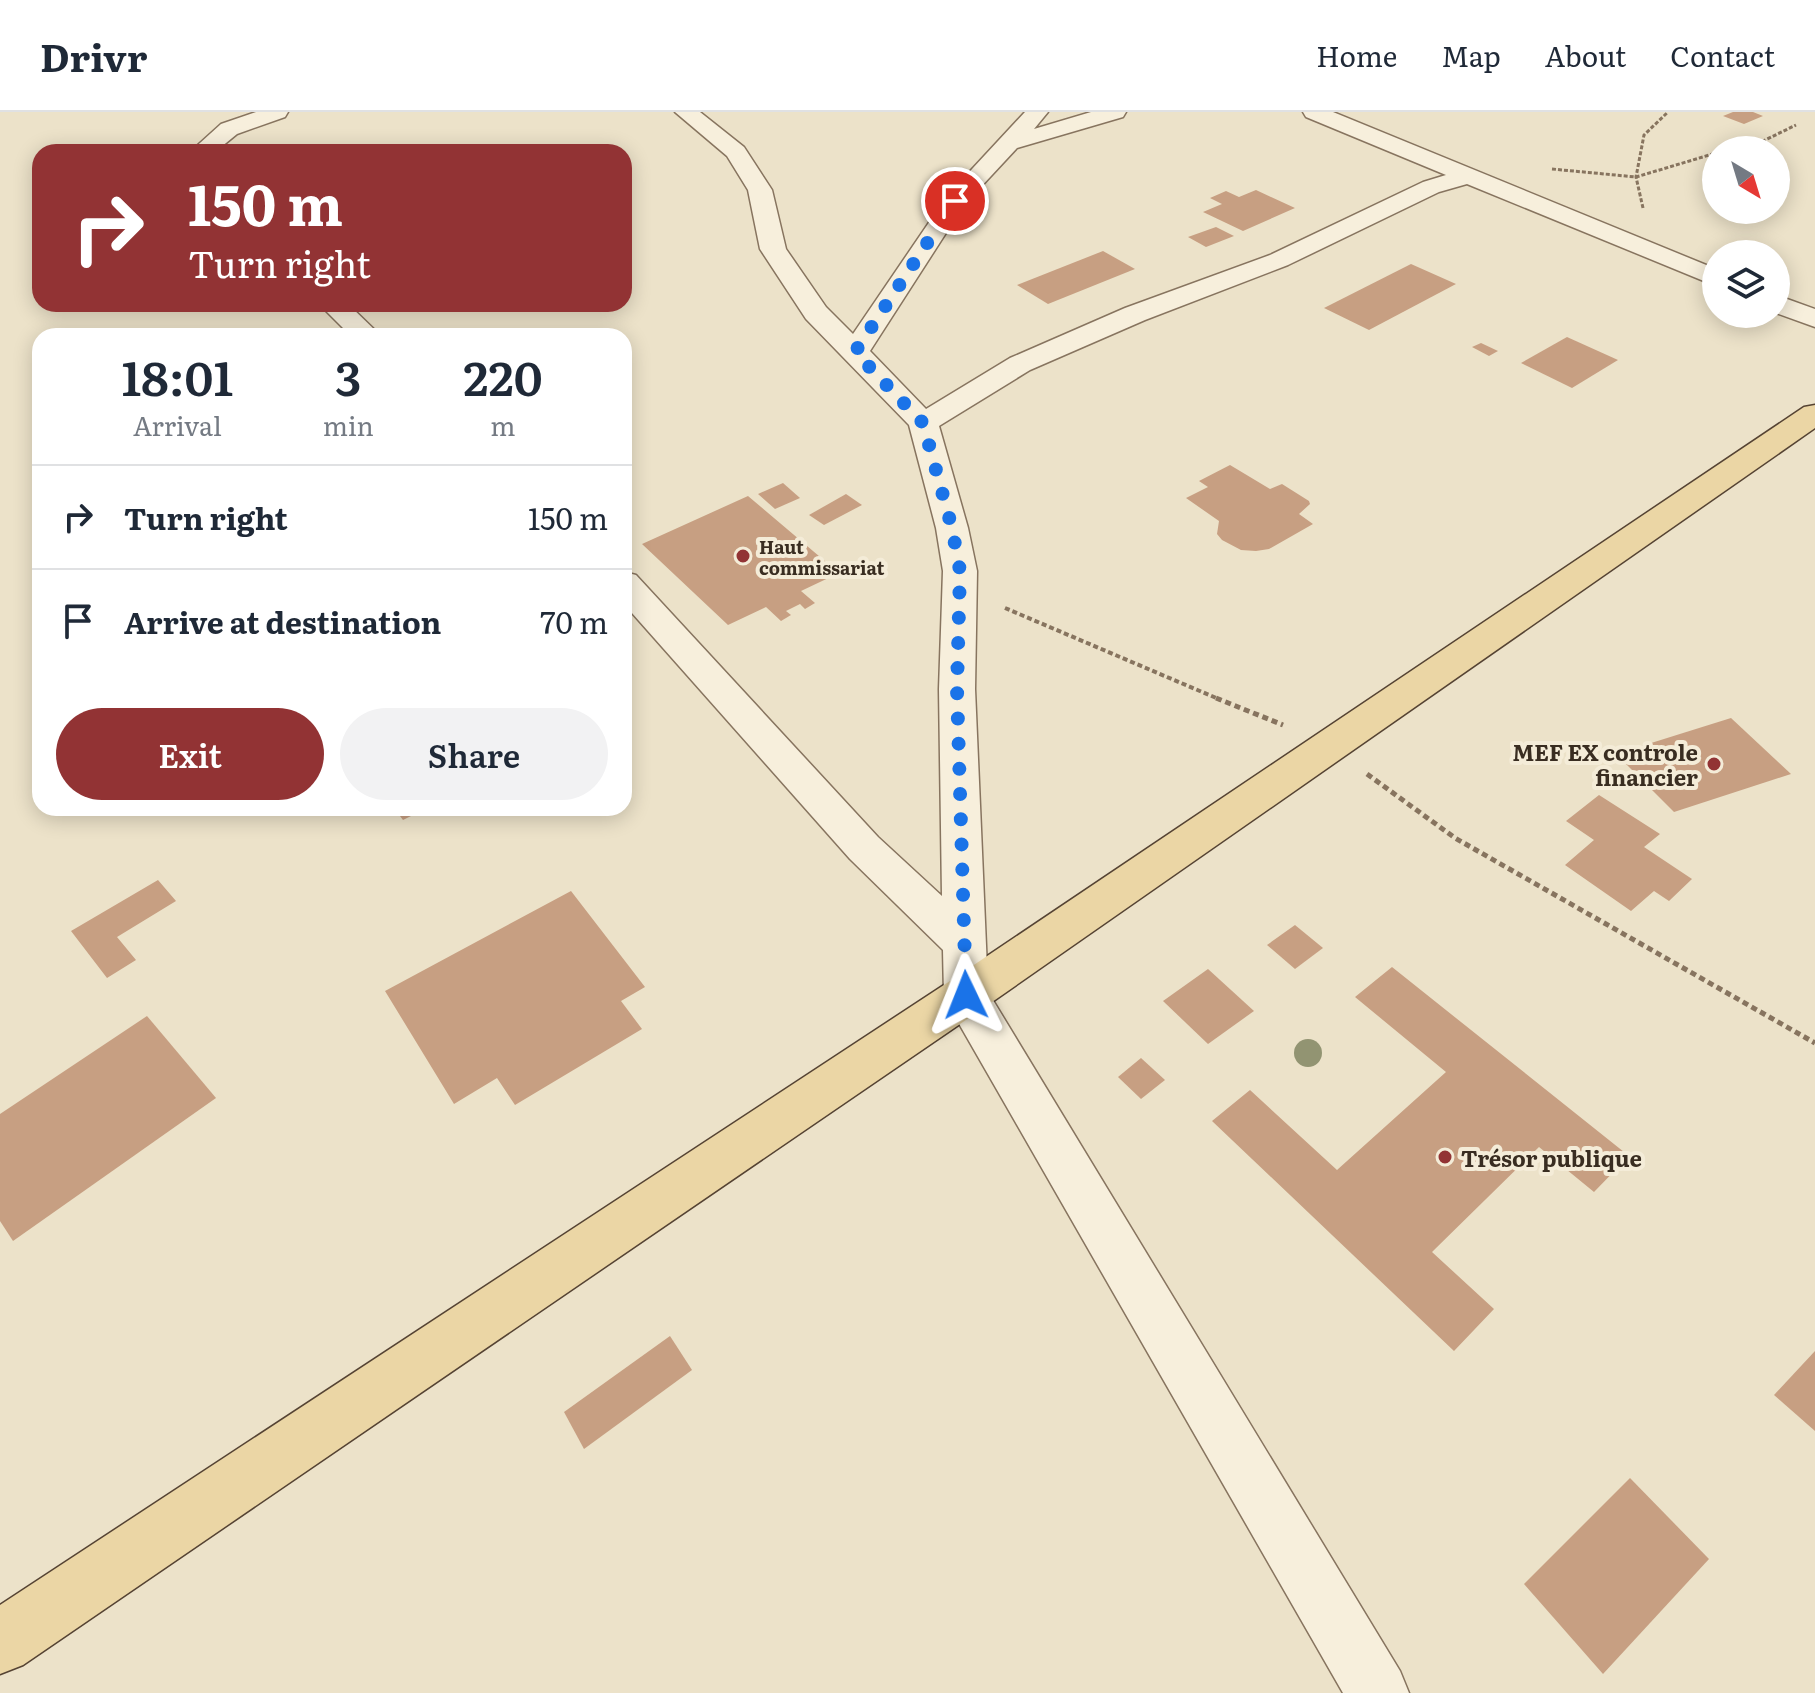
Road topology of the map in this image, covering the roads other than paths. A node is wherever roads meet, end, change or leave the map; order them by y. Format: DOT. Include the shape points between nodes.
graph roads {
  1 [pos="277,112"];
  2 [pos="686,112"];
  3 [pos="1037,112"];
  4 [pos="1115,112"];
  5 [pos="1314,112"];
  6 [pos="1371,112"];
  7 [pos="1012,142"];
  8 [pos="211,144"];
  9 [pos="1468,176"];
  10 [pos="1648,225"];
  11 [pos="1702,272"];
  12 [pos="1790,282"];
  13 [pos="1815,292"];
  14 [pos="1790,309"];
  15 [pos="341,312"];
  16 [pos="1815,319"];
  17 [pos="358,328"];
  18 [pos="855,352"];
  19 [pos="1815,414"];
  20 [pos="923,423"];
  21 [pos="632,592"];
  22 [pos="964,943"];
  23 [pos="966,995"];
  24 [pos="0,1642"];
  25 [pos="1378,1693"];
  1 -- 8 [label="street" via="229,129"];
  2 -- 18 [label="street" via="736,152 760,190 773,249 816,313"];
  3 -- 7 [label="street"];
  4 -- 7 [label="street"];
  5 -- 9 [label="street"];
  6 -- 10 [label="street"];
  7 -- 18 [label="street" via="955,201"];
  9 -- 11 [label="street"];
  9 -- 20 [label="street" via="1431,187 1279,260 1020,364"];
  12 -- 13 [label="street"];
  14 -- 16 [label="street"];
  15 -- 17 [label="street"];
  18 -- 20 [label="street"];
  19 -- 23 [label="main road"];
  20 -- 22 [label="street" via="960,571 957,689"];
  21 -- 22 [label="street" via="864,848"];
  22 -- 23 [label="street"];
  23 -- 24 [label="main road"];
  23 -- 25 [label="street"];
}
